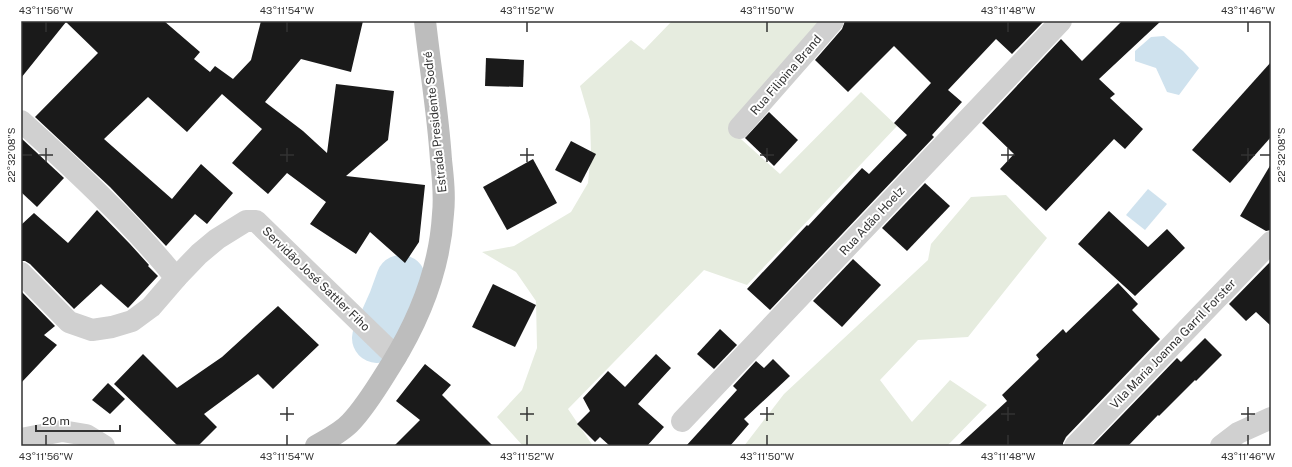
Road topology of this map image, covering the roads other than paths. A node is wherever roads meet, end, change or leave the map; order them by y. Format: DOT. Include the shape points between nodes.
graph roads {
  1 [pos="425,21"];
  2 [pos="833,21"];
  3 [pos="1061,21"];
  4 [pos="21,121"];
  5 [pos="739,128"];
  6 [pos="1271,242"];
  7 [pos="21,273"];
  8 [pos="176,278"];
  9 [pos="396,357"];
  10 [pos="1271,418"];
  11 [pos="682,421"];
  12 [pos="21,439"];
  13 [pos="104,446"];
  14 [pos="316,446"];
  15 [pos="1075,446"];
  16 [pos="1221,446"];
  1 -- 9 [label="street, Estrada Presidente Sodré" via="440,138 443,213 440,244 422,304"];
  2 -- 5 [label="street, Rua Filipina Brand"];
  3 -- 11 [label="street, Rua Adão Hoelz"];
  4 -- 8 [label="street" via="150,245"];
  6 -- 15 [label="street, Vila Maria Joanna Garril Forster"];
  7 -- 8 [label="street, Servidão José Sattler Fiho" via="69,322 92,330 132,321 151,307"];
  8 -- 9 [label="street, Servidão José Sattler Fiho" via="217,239 246,221 256,221"];
  9 -- 14 [label="street, Estrada Presidente Sodré" via="380,384 350,422"];
  10 -- 16 [label="street" via="1238,433"];
  12 -- 13 [label="street" via="62,431 86,435"];
}
